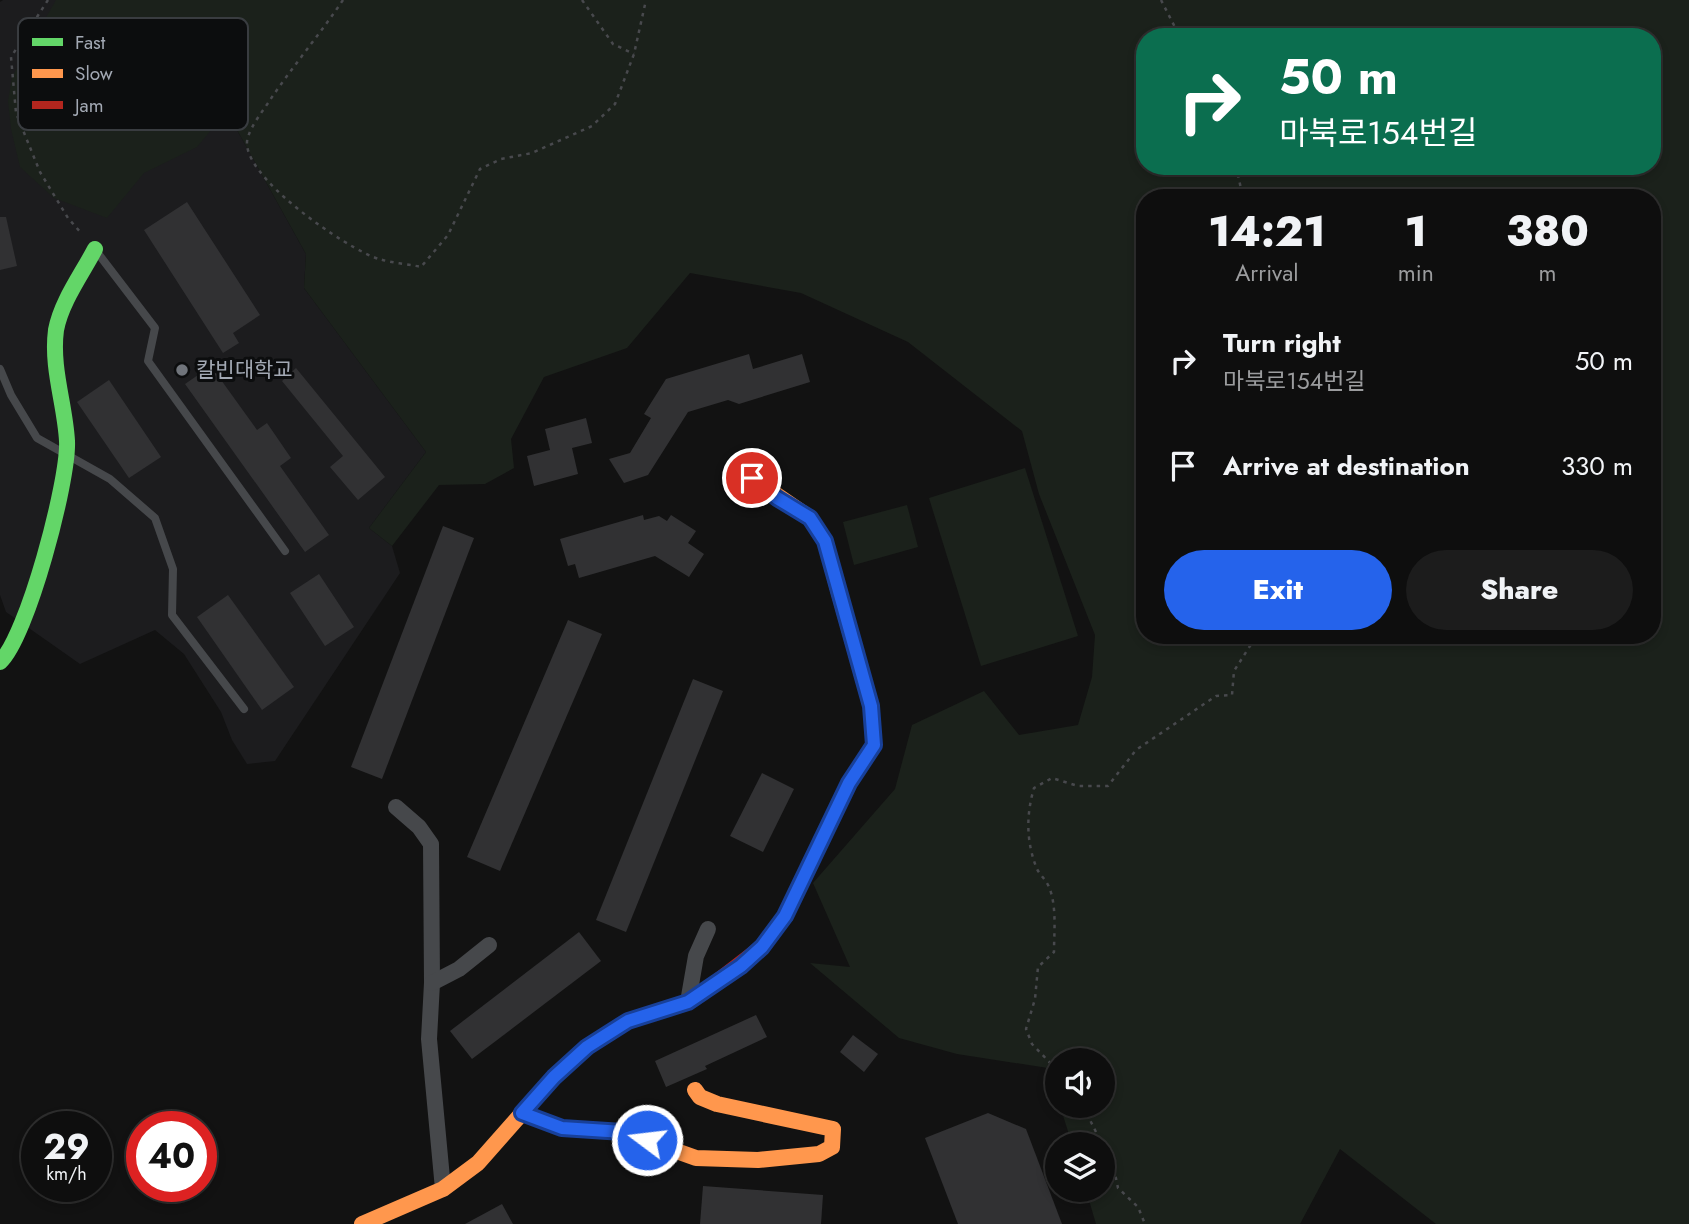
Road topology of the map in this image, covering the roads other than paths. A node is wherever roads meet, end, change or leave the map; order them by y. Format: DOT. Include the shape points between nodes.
graph roads {
  1 [pos="95,249"];
  2 [pos="0,369"];
  3 [pos="67,453"];
  4 [pos="752,478"];
  5 [pos="285,551"];
  6 [pos="0,662"];
  7 [pos="244,709"];
  8 [pos="396,807"];
  9 [pos="708,929"];
  10 [pos="489,945"];
  11 [pos="432,983"];
  12 [pos="688,1002"];
  13 [pos="695,1090"];
  14 [pos="522,1113"];
  15 [pos="443,1189"];
  16 [pos="362,1224"];
  1 -- 3 [label="street" via="57,326 57,374"];
  1 -- 5 [label="lane" via="155,328 148,361"];
  2 -- 3 [label="lane" via="37,438"];
  3 -- 6 [label="street" via="59,500 34,586 8,655"];
  3 -- 7 [label="lane" via="110,479 155,518 173,569 172,615"];
  4 -- 12 [label="street" via="810,518 825,541 871,706 874,745 849,783 785,916 741,966"];
  8 -- 11 [label="street" via="431,845"];
  9 -- 12 [label="street" via="696,956"];
  10 -- 11 [label="street"];
  11 -- 15 [label="street" via="429,1039"];
  12 -- 14 [label="street" via="628,1021 587,1047"];
  13 -- 14 [label="street" via="718,1104 833,1129 832,1147 819,1154 758,1160 696,1158 623,1132 562,1128"];
  14 -- 15 [label="street" via="478,1163"];
  15 -- 16 [label="street"];
}
